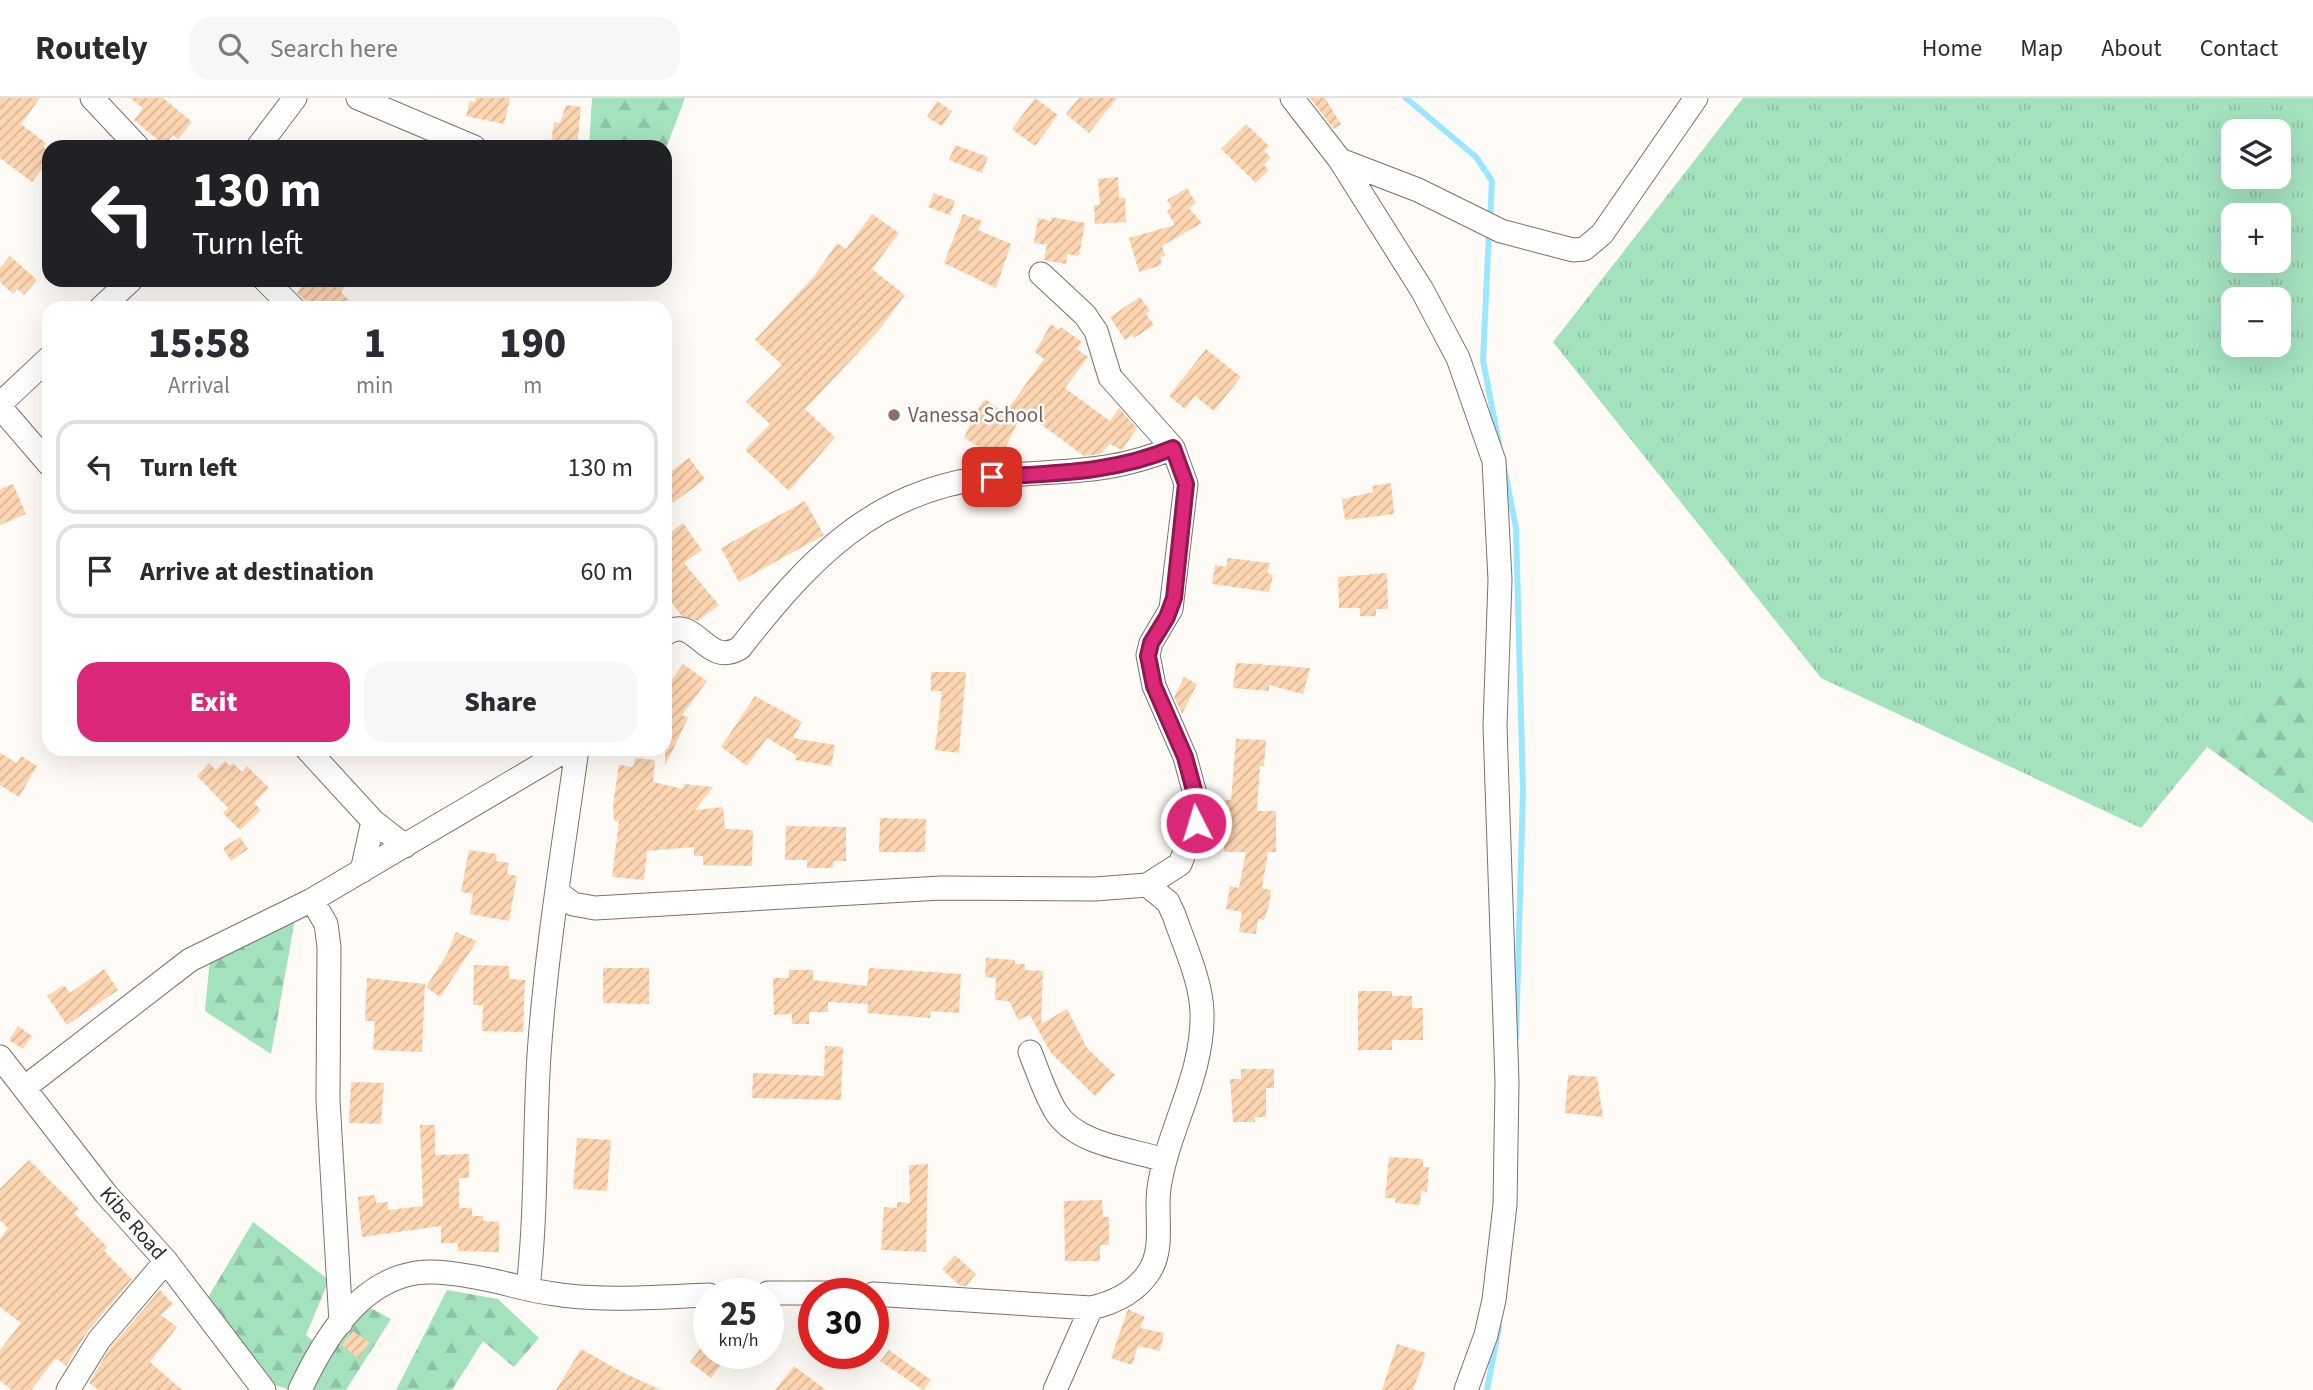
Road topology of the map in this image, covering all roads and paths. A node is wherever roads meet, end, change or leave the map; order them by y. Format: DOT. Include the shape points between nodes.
graph roads {
  1 [pos="92,98"];
  2 [pos="295,98"];
  3 [pos="358,98"];
  4 [pos="1292,98"];
  5 [pos="1696,98"];
  6 [pos="131,140"];
  7 [pos="262,140"];
  8 [pos="457,140"];
  9 [pos="1340,160"];
  10 [pos="1041,275"];
  11 [pos="124,287"];
  12 [pos="272,287"];
  13 [pos="108,301"];
  14 [pos="286,301"];
  15 [pos="42,365"];
  16 [pos="0,406"];
  17 [pos="1173,448"];
  18 [pos="42,456"];
  19 [pos="672,631"];
  20 [pos="313,756"];
  21 [pos="557,756"];
  22 [pos="576,756"];
  23 [pos="539,768"];
  24 [pos="571,795"];
  25 [pos="373,821"];
  26 [pos="405,846"];
  27 [pos="362,871"];
  28 [pos="1147,885"];
  29 [pos="557,892"];
  30 [pos="312,900"];
  31 [pos="1030,1052"];
  32 [pos="0,1057"];
  33 [pos="24,1088"];
  34 [pos="1164,1160"];
  35 [pos="166,1261"];
  36 [pos="528,1288"];
  37 [pos="693,1295"];
  38 [pos="889,1295"];
  39 [pos="1091,1308"];
  40 [pos="341,1323"];
  41 [pos="68,1390"];
  42 [pos="264,1390"];
  43 [pos="300,1390"];
  44 [pos="1055,1390"];
  45 [pos="1466,1390"];
  1 -- 6 [label="street"];
  2 -- 7 [label="street"];
  3 -- 8 [label="street"];
  4 -- 9 [label="street"];
  5 -- 9 [label="street" via="1602,234 1584,249 1501,231 1418,190"];
  9 -- 45 [label="street" via="1422,289 1458,358 1494,461 1500,580 1495,726 1507,1082 1505,1205 1494,1300"];
  10 -- 17 [label="street" via="1085,315 1096,331 1110,377"];
  11 -- 13 [label="street"];
  12 -- 14 [label="street"];
  15 -- 16 [label="street"];
  16 -- 18 [label="street"];
  17 -- 19 [label="street" via="1103,470 965,480 912,496 872,515 811,563 733,653 712,650 680,628"];
  17 -- 28 [label="street" via="1186,484 1174,598 1148,656 1154,686 1185,757 1195,794 1196,823 1180,864"];
  20 -- 25 [label="street"];
  21 -- 23 [label="street"];
  22 -- 24 [label="street"];
  23 -- 24 [label="street"];
  23 -- 26 [label="street"];
  24 -- 29 [label="street"];
  25 -- 26 [label="street"];
  25 -- 27 [label="street"];
  26 -- 27 [label="street"];
  27 -- 30 [label="street"];
  28 -- 29 [label="street" via="1064,890 941,888 594,908 573,904"];
  28 -- 34 [label="street" via="1168,902 1174,915 1202,1011 1195,1072"];
  29 -- 36 [label="street" via="539,1054"];
  30 -- 33 [label="street" via="190,960"];
  30 -- 40 [label="street" via="326,924 329,947 328,1100"];
  31 -- 34 [label="street" via="1049,1099 1068,1126 1085,1136"];
  32 -- 33 [label="street, Kibe Road"];
  33 -- 35 [label="street, Kibe Road" via="106,1194"];
  34 -- 39 [label="street" via="1156,1254 1150,1271 1110,1304"];
  35 -- 41 [label="street" via="99,1340"];
  35 -- 42 [label="street, Kibe Road"];
  36 -- 37 [label="street" via="600,1297"];
  36 -- 40 [label="street" via="418,1273 364,1295"];
  38 -- 39 [label="street"];
  39 -- 44 [label="street"];
  40 -- 43 [label="street"];
}
